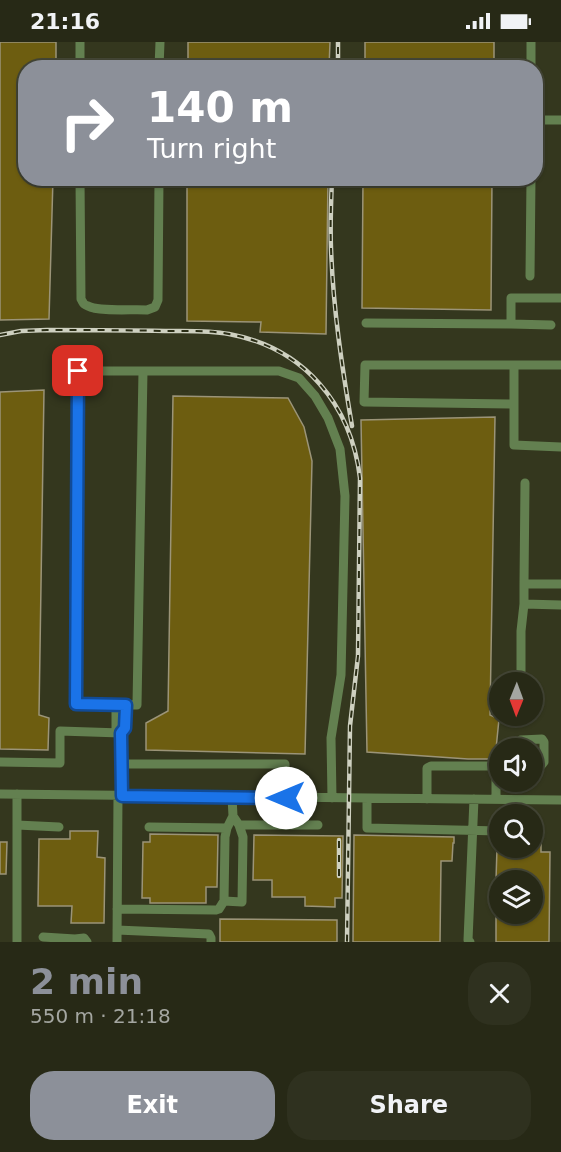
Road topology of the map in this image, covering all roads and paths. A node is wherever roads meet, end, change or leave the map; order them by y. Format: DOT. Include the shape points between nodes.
graph roads {
  1 [pos="80,42"];
  2 [pos="160,42"];
  3 [pos="531,42"];
  4 [pos="80,60"];
  5 [pos="159,60"];
  6 [pos="531,60"];
  7 [pos="543,120"];
  8 [pos="561,120"];
  9 [pos="80,186"];
  10 [pos="159,186"];
  11 [pos="531,186"];
  12 [pos="530,276"];
  13 [pos="561,298"];
  14 [pos="366,323"];
  15 [pos="511,324"];
  16 [pos="551,325"];
  17 [pos="514,365"];
  18 [pos="561,365"];
  19 [pos="143,371"];
  20 [pos="514,404"];
  21 [pos="561,447"];
  22 [pos="525,483"];
  23 [pos="524,584"];
  24 [pos="561,584"];
  25 [pos="524,604"];
  26 [pos="561,604"];
  27 [pos="521,672"];
  28 [pos="121,705"];
  29 [pos="121,733"];
  30 [pos="543,740"];
  31 [pos="0,762"];
  32 [pos="543,763"];
  33 [pos="121,764"];
  34 [pos="489,766"];
  35 [pos="496,792"];
  36 [pos="0,794"];
  37 [pos="17,794"];
  38 [pos="120,796"];
  39 [pos="232,797"];
  40 [pos="286,798"];
  41 [pos="332,798"];
  42 [pos="367,798"];
  43 [pos="427,799"];
  44 [pos="474,799"];
  45 [pos="496,800"];
  46 [pos="561,800"];
  47 [pos="233,816"];
  48 [pos="17,825"];
  49 [pos="239,825"];
  50 [pos="318,825"];
  51 [pos="59,827"];
  52 [pos="149,827"];
  53 [pos="227,828"];
  54 [pos="473,831"];
  55 [pos="489,831"];
  56 [pos="224,901"];
  57 [pos="117,909"];
  58 [pos="117,930"];
  59 [pos="43,937"];
  60 [pos="17,942"];
  61 [pos="87,942"];
  62 [pos="117,942"];
  63 [pos="211,942"];
  64 [pos="470,942"];
  1 -- 4 [label="street"];
  2 -- 5 [label="street"];
  3 -- 6 [label="street"];
  7 -- 8 [label="street"];
  9 -- 10 [label="street" via="82,303 94,309 147,310 158,300"];
  11 -- 12 [label="street"];
  13 -- 15 [label="street" via="511,298"];
  14 -- 15 [label="street"];
  15 -- 16 [label="street"];
  17 -- 18 [label="street"];
  17 -- 20 [label="street"];
  17 -- 20 [label="street" via="365,365 364,402"];
  19 -- 28 [label="street" via="137,705"];
  19 -- 28 [label="street" via="78,371 76,704"];
  19 -- 41 [label="street" via="279,371 298,378 328,417 340,449 345,496 341,675 331,738"];
  20 -- 21 [label="street" via="514,445"];
  22 -- 23 [label="street"];
  23 -- 24 [label="street"];
  23 -- 25 [label="street"];
  25 -- 26 [label="street"];
  25 -- 27 [label="street"];
  28 -- 29 [label="street" via="116,728"];
  29 -- 31 [label="street" via="60,731 60,762"];
  29 -- 33 [label="street"];
  30 -- 32 [label="street"];
  33 -- 38 [label="street"];
  33 -- 40 [label="street" via="285,764"];
  34 -- 43 [label="street" via="427,768"];
  35 -- 45 [label="street"];
  36 -- 37 [label="street"];
  37 -- 38 [label="street"];
  37 -- 48 [label="street"];
  38 -- 39 [label="street"];
  38 -- 57 [label="street"];
  39 -- 40 [label="street"];
  39 -- 47 [label="street"];
  40 -- 41 [label="street"];
  41 -- 42 [label="street"];
  42 -- 43 [label="street"];
  42 -- 54 [label="street" via="367,828"];
  43 -- 44 [label="street"];
  44 -- 45 [label="street"];
  44 -- 54 [label="street"];
  45 -- 46 [label="street"];
  47 -- 49 [label="street"];
  47 -- 53 [label="street"];
  48 -- 51 [label="street"];
  48 -- 60 [label="street"];
  49 -- 50 [label="street"];
  49 -- 56 [label="street" via="243,837 242,902"];
  52 -- 53 [label="street"];
  53 -- 56 [label="street"];
  54 -- 55 [label="street"];
  54 -- 64 [label="street"];
  56 -- 57 [label="street" via="216,910"];
  57 -- 58 [label="street"];
  58 -- 62 [label="street"];
  58 -- 63 [label="street" via="208,934"];
  59 -- 61 [label="street" via="84,938"];
}
